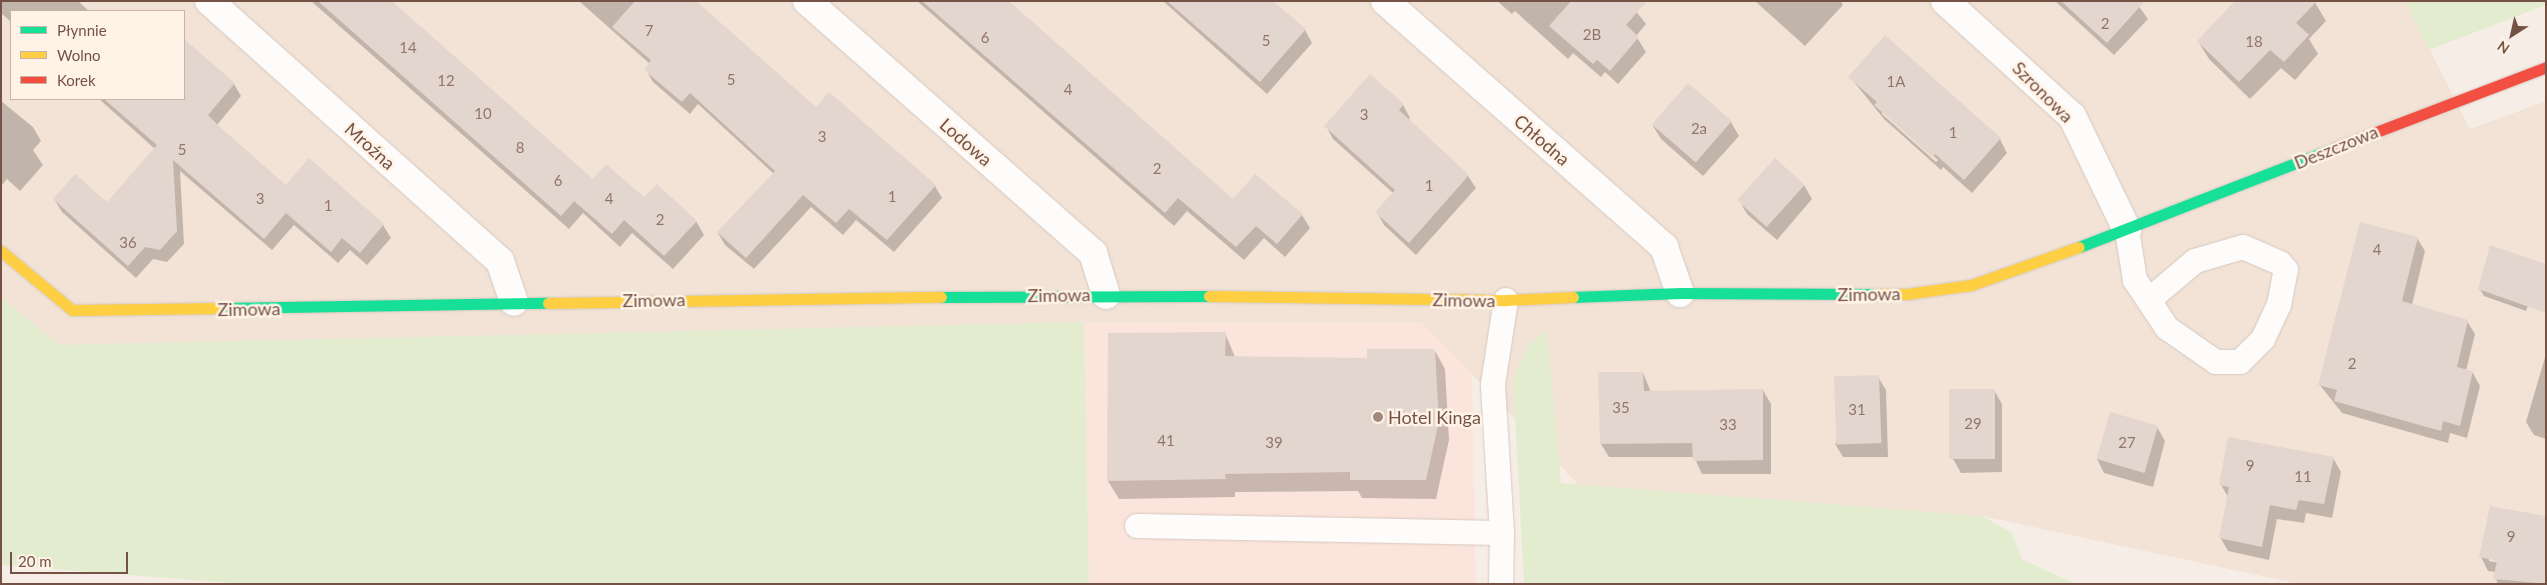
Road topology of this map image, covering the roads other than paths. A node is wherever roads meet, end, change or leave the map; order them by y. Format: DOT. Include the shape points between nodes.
graph roads {
  1 [pos="209,1"];
  2 [pos="807,1"];
  3 [pos="1385,1"];
  4 [pos="1945,1"];
  5 [pos="2546,67"];
  6 [pos="2127,230"];
  7 [pos="1,252"];
  8 [pos="1680,293"];
  9 [pos="1106,295"];
  10 [pos="1506,300"];
  11 [pos="2149,300"];
  12 [pos="514,302"];
  13 [pos="1137,526"];
  14 [pos="1502,533"];
  15 [pos="1501,584"];
  1 -- 12 [label="street, Mroźna" via="500,261"];
  2 -- 9 [label="street, Lodowa" via="1093,254"];
  3 -- 8 [label="street, Chłodna" via="1664,247"];
  4 -- 6 [label="street, Szronowa" via="2072,116"];
  5 -- 6 [label="street, Deszczowa"];
  6 -- 8 [label="street, Zimowa" via="2000,277 1934,291 1862,296"];
  6 -- 11 [label="lane" via="2135,280"];
  7 -- 12 [label="street, Zimowa" via="72,310"];
  8 -- 10 [label="street, Zimowa"];
  9 -- 10 [label="street, Zimowa"];
  9 -- 12 [label="street, Zimowa"];
  10 -- 14 [label="lane" via="1493,384"];
  11 -- 11 [label="lane" via="2167,328 2216,362 2240,362 2263,339 2279,304 2286,270 2280,263 2243,247 2195,261"];
  13 -- 14 [label="lane"];
  14 -- 15 [label="lane"];
}
